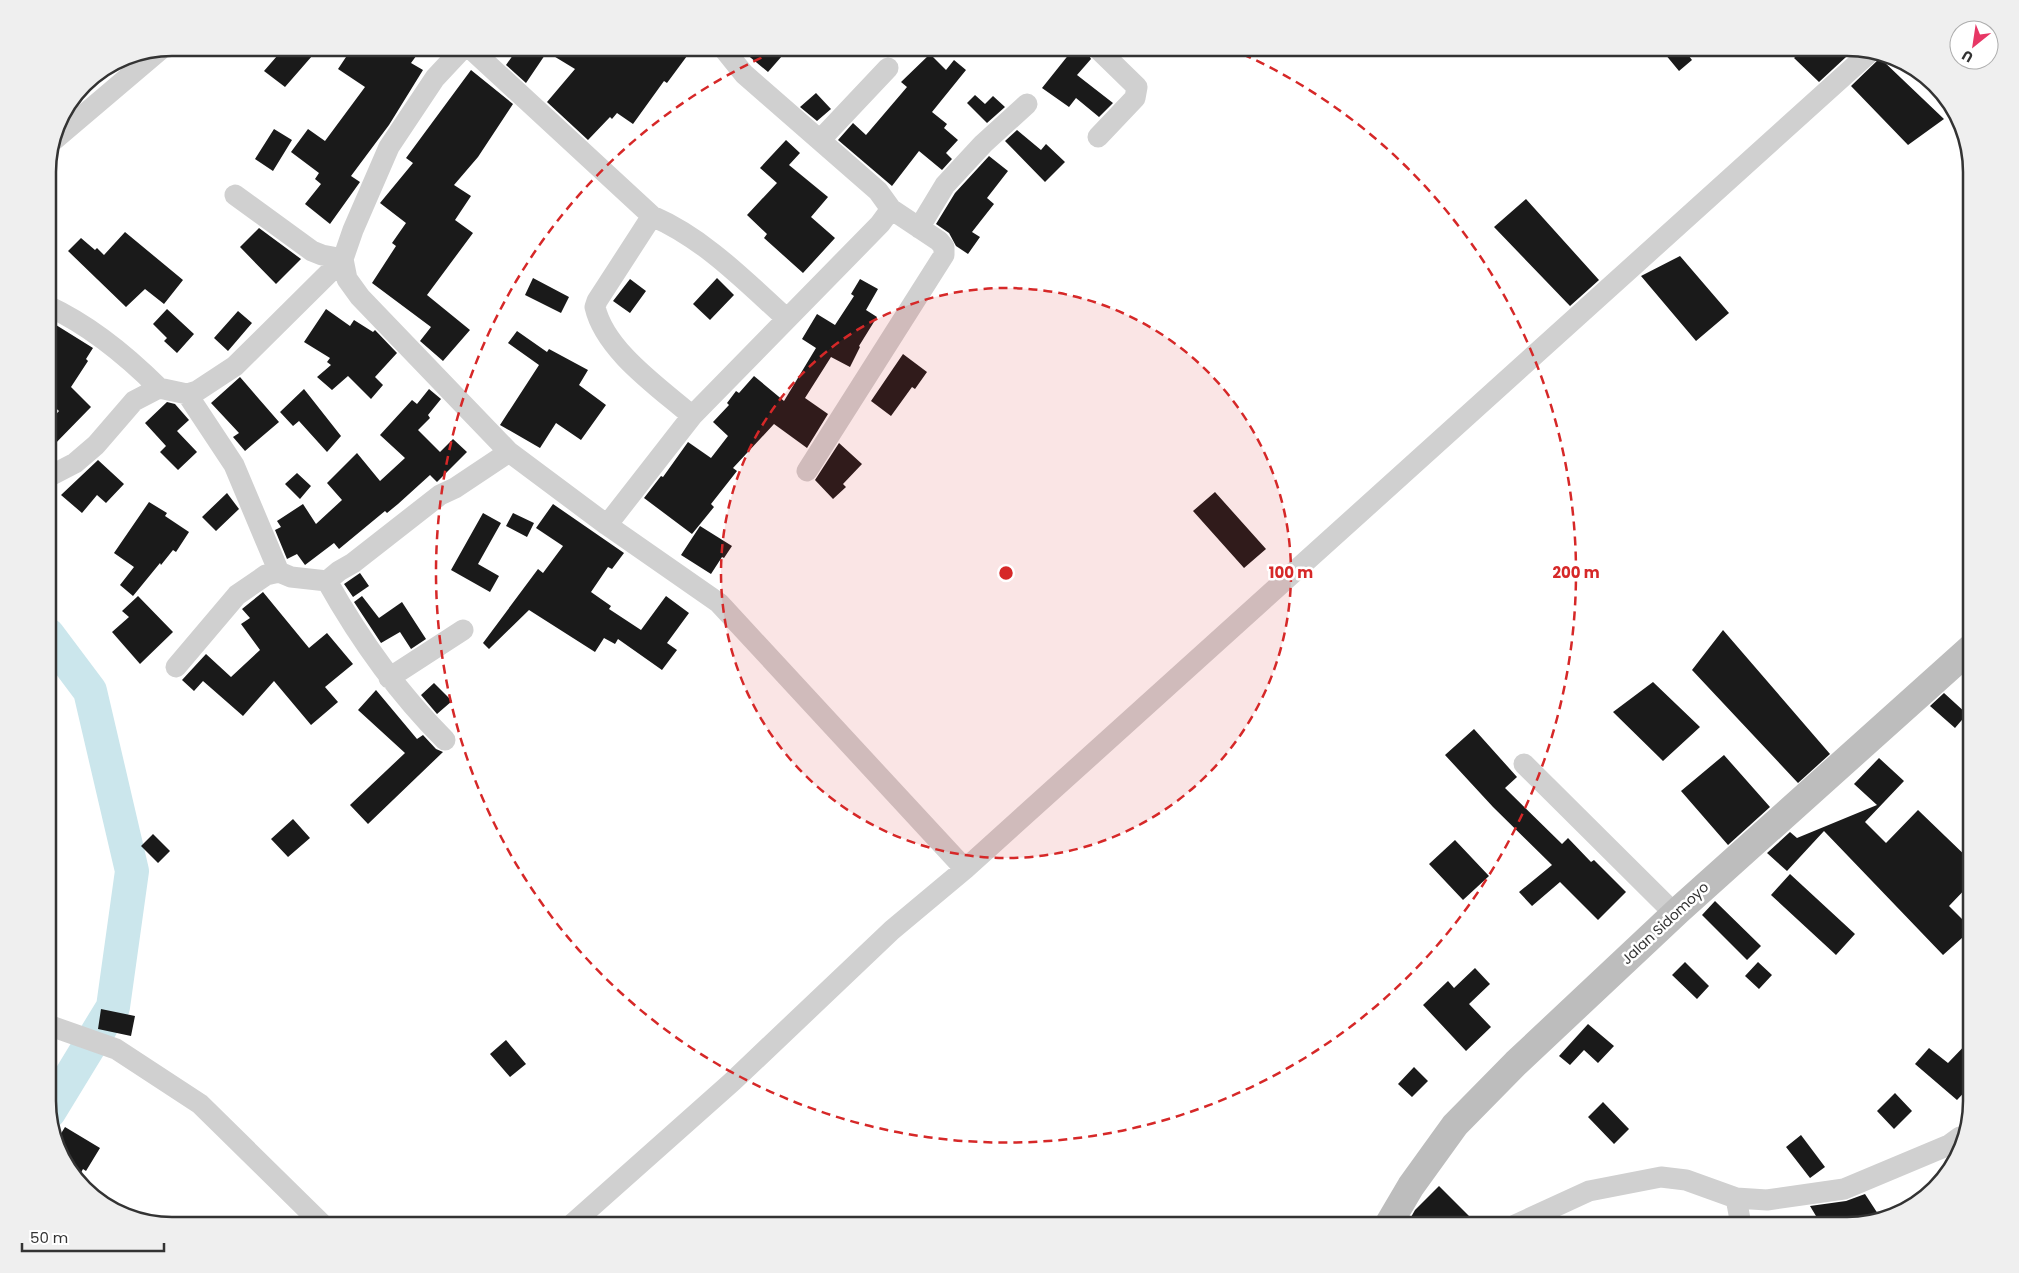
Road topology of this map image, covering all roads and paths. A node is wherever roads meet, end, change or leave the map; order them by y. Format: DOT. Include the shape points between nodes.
graph roads {
  1 [pos="456,56"];
  2 [pos="479,56"];
  3 [pos="729,56"];
  4 [pos="1105,56"];
  5 [pos="1864,57"];
  6 [pos="151,58"];
  7 [pos="888,68"];
  8 [pos="1027,104"];
  9 [pos="64,132"];
  10 [pos="1098,137"];
  11 [pos="821,139"];
  12 [pos="235,195"];
  13 [pos="891,209"];
  14 [pos="652,216"];
  15 [pos="919,228"];
  16 [pos="343,259"];
  17 [pos="56,311"];
  18 [pos="787,320"];
  19 [pos="159,388"];
  20 [pos="187,394"];
  21 [pos="692,416"];
  22 [pos="510,452"];
  23 [pos="807,471"];
  24 [pos="56,473"];
  25 [pos="607,526"];
  26 [pos="279,572"];
  27 [pos="327,581"];
  28 [pos="463,630"];
  29 [pos="1963,656"];
  30 [pos="176,666"];
  31 [pos="389,678"];
  32 [pos="445,740"];
  33 [pos="1524,764"];
  34 [pos="965,869"];
  35 [pos="1675,914"];
  36 [pos="56,1028"];
  37 [pos="1953,1147"];
  38 [pos="1736,1198"];
  39 [pos="314,1217"];
  40 [pos="581,1217"];
  41 [pos="1393,1217"];
  42 [pos="1534,1217"];
  43 [pos="1739,1217"];
  1 -- 16 [label="street" via="435,78 389,147 352,230"];
  2 -- 14 [label="street"];
  3 -- 11 [label="street" via="744,74"];
  4 -- 10 [label="street" via="1138,87 1135,98"];
  5 -- 34 [label="street"];
  6 -- 9 [label="street"];
  7 -- 11 [label="street"];
  8 -- 15 [label="street" via="945,185"];
  11 -- 13 [label="street" via="878,190"];
  12 -- 16 [label="street" via="312,251"];
  13 -- 15 [label="street"];
  13 -- 18 [label="street"];
  14 -- 18 [label="street" via="689,235 717,256"];
  14 -- 21 [label="street" via="595,307 608,334 630,362"];
  15 -- 23 [label="street" via="939,241 944,247 944,255"];
  16 -- 20 [label="street" via="235,366"];
  16 -- 22 [label="street" via="348,279 360,296"];
  17 -- 19 [label="street" via="129,360"];
  18 -- 21 [label="street"];
  19 -- 20 [label="street"];
  19 -- 24 [label="street" via="134,401 96,445 75,463"];
  20 -- 26 [label="street" via="234,466"];
  21 -- 25 [label="street"];
  22 -- 25 [label="street"];
  22 -- 27 [label="street" via="440,495 354,564"];
  25 -- 34 [label="street" via="719,603"];
  26 -- 27 [label="street" via="291,577"];
  26 -- 30 [label="street" via="266,575 237,595"];
  27 -- 31 [label="street" via="356,633"];
  28 -- 31 [label="street"];
  29 -- 35 [label="main road, Jalan Sidomoyo"];
  31 -- 32 [label="street"];
  33 -- 35 [label="street"];
  34 -- 40 [label="street" via="892,930 733,1081"];
  35 -- 41 [label="main road, Jalan Sidomoyo" via="1516,1063 1455,1125 1416,1178"];
  36 -- 39 [label="street" via="116,1049 200,1104"];
  37 -- 38 [label="street" via="1844,1189 1767,1200"];
  38 -- 42 [label="street" via="1686,1180 1661,1177 1589,1191"];
  38 -- 43 [label="street"];
}
